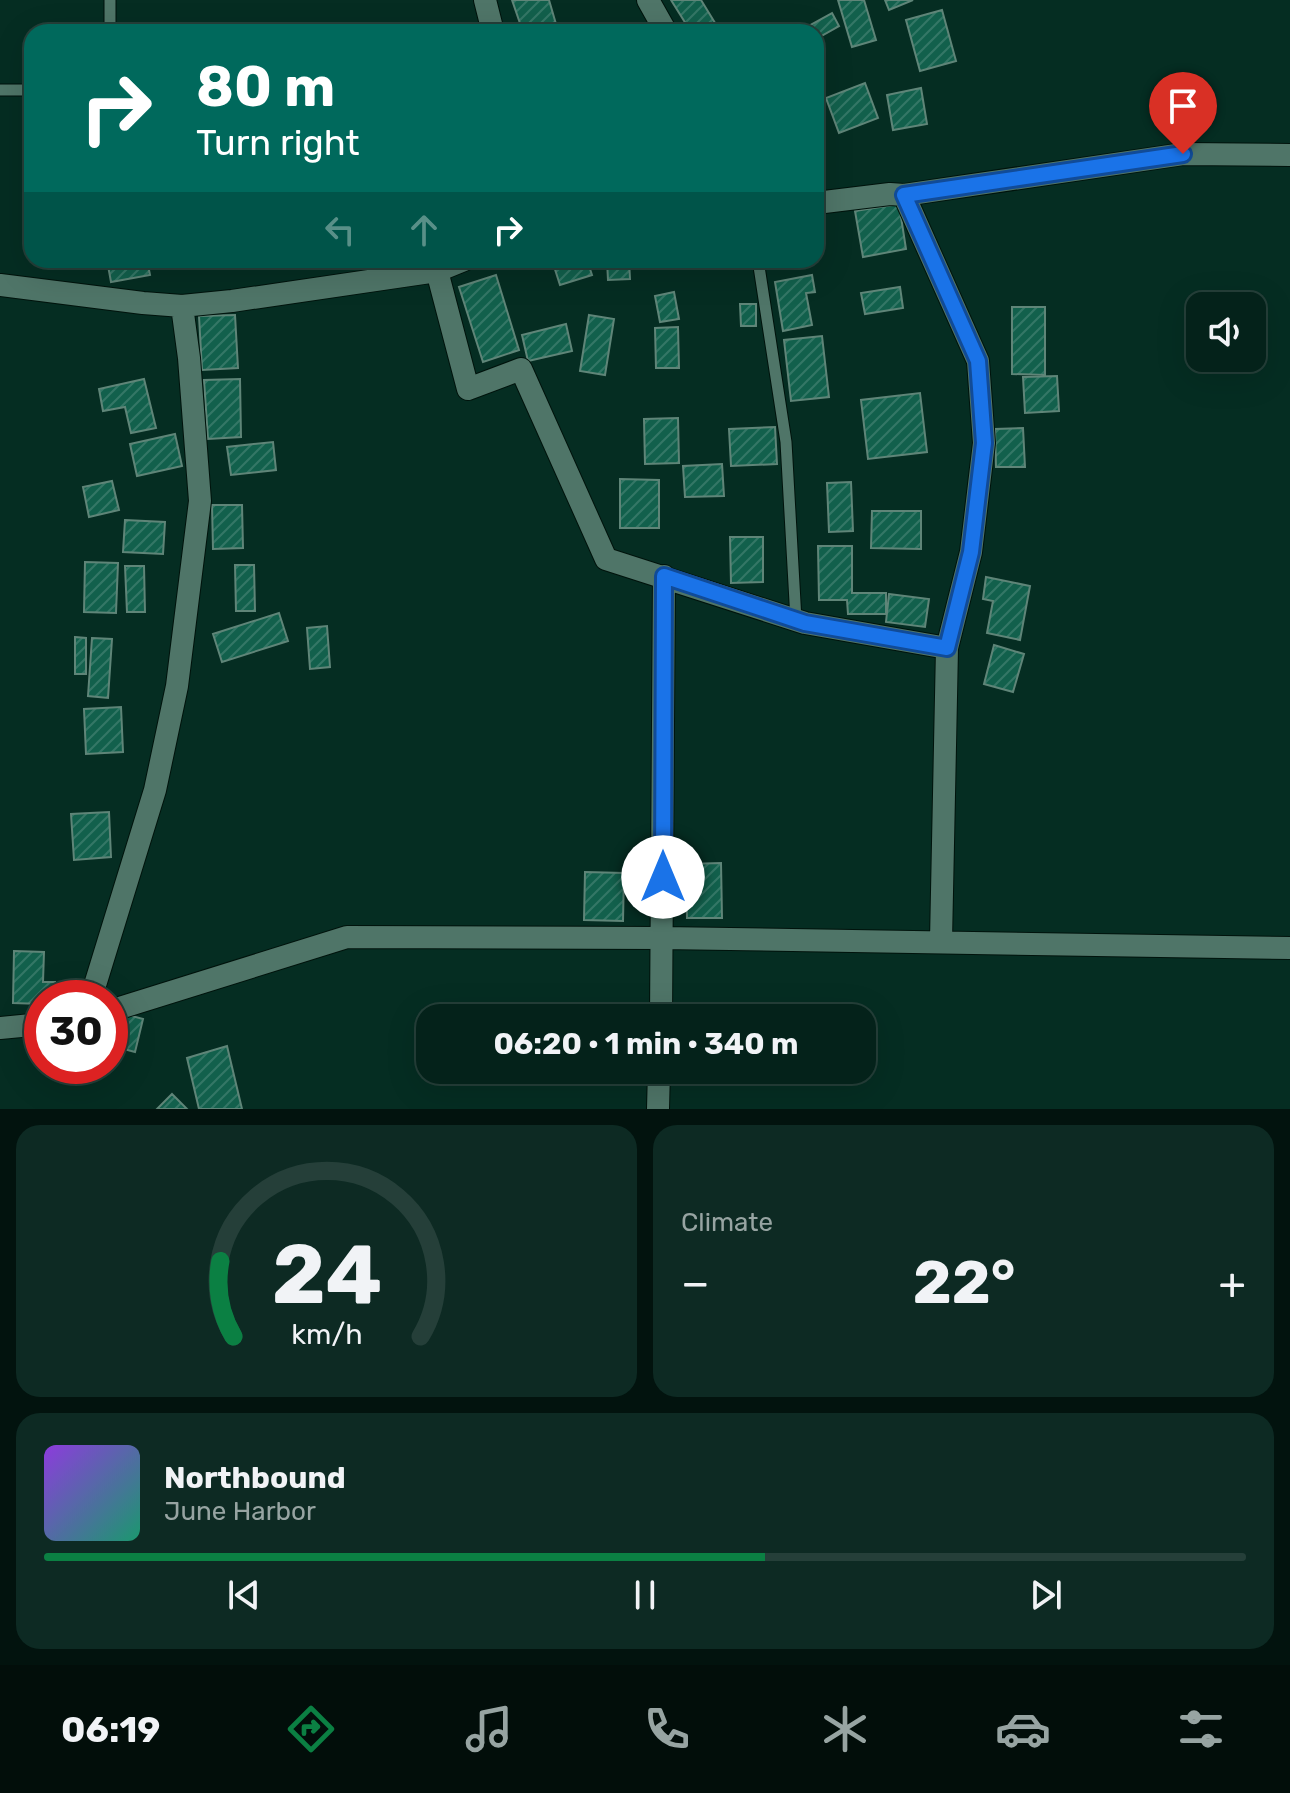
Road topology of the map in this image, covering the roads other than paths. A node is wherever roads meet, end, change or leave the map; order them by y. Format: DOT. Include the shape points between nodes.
graph roads {
  1 [pos="110,0"];
  2 [pos="485,0"];
  3 [pos="648,0"];
  4 [pos="110,24"];
  5 [pos="491,24"];
  6 [pos="662,24"];
  7 [pos="0,90"];
  8 [pos="24,90"];
  9 [pos="1290,155"];
  10 [pos="904,195"];
  11 [pos="824,202"];
  12 [pos="444,268"];
  13 [pos="759,268"];
  14 [pos="437,271"];
  15 [pos="0,285"];
  16 [pos="182,306"];
  17 [pos="664,576"];
  18 [pos="796,620"];
  19 [pos="947,648"];
  20 [pos="662,938"];
  21 [pos="941,941"];
  22 [pos="1290,948"];
  23 [pos="97,980"];
  24 [pos="661,1004"];
  25 [pos="128,1005"];
  26 [pos="24,1026"];
  27 [pos="0,1028"];
  28 [pos="659,1084"];
  29 [pos="658,1109"];
  1 -- 4 [label="lane"];
  2 -- 5 [label="street"];
  3 -- 6 [label="street"];
  7 -- 8 [label="lane"];
  9 -- 10 [label="street" via="1183,154"];
  10 -- 11 [label="street"];
  10 -- 19 [label="street" via="978,361 984,443 971,552"];
  12 -- 14 [label="street"];
  13 -- 18 [label="lane" via="786,442"];
  14 -- 16 [label="street"];
  14 -- 17 [label="street" via="468,389 521,369 606,559"];
  15 -- 16 [label="street"];
  16 -- 23 [label="street" via="200,501 177,686 155,790"];
  17 -- 18 [label="street"];
  17 -- 20 [label="street"];
  18 -- 19 [label="street"];
  19 -- 21 [label="street"];
  20 -- 21 [label="street"];
  20 -- 24 [label="street"];
  20 -- 25 [label="street" via="347,937"];
  21 -- 22 [label="street"];
  26 -- 27 [label="street"];
  28 -- 29 [label="street"];
}
